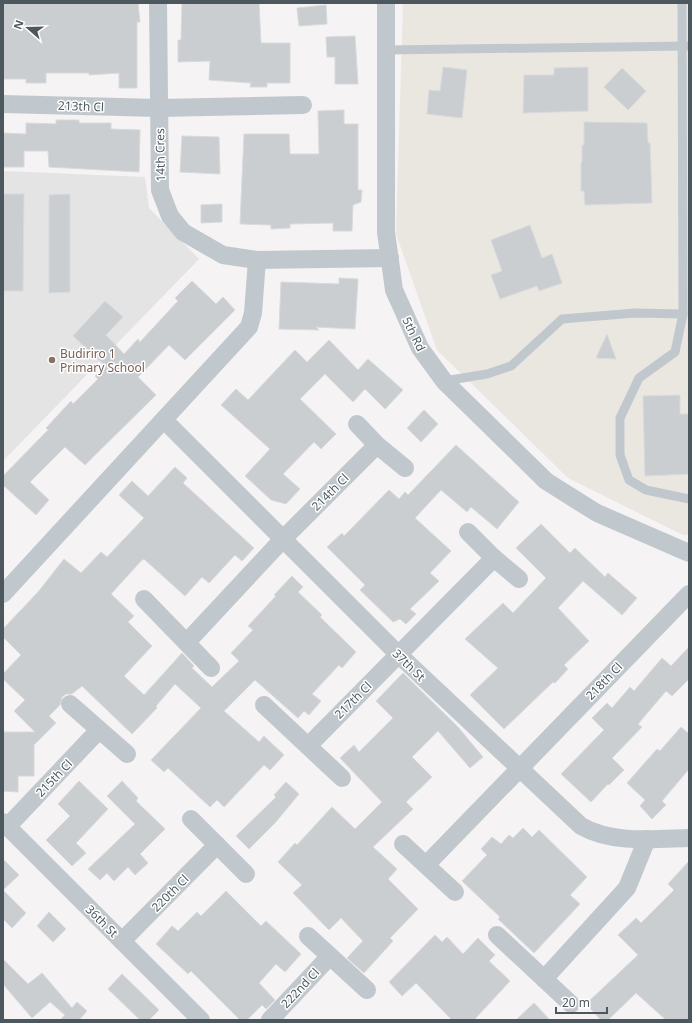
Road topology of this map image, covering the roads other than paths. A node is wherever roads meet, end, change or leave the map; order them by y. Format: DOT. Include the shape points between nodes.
graph roads {
  1 [pos="158,3"];
  2 [pos="386,3"];
  3 [pos="682,3"];
  4 [pos="686,46"];
  5 [pos="386,50"];
  6 [pos="3,104"];
  7 [pos="304,105"];
  8 [pos="159,108"];
  9 [pos="390,258"];
  10 [pos="257,260"];
  11 [pos="682,314"];
  12 [pos="444,381"];
  13 [pos="164,420"];
  14 [pos="357,424"];
  15 [pos="377,445"];
  16 [pos="405,468"];
  17 [pos="689,499"];
  18 [pos="468,532"];
  19 [pos="283,539"];
  20 [pos="689,553"];
  21 [pos="494,558"];
  22 [pos="519,579"];
  23 [pos="3,594"];
  24 [pos="689,594"];
  25 [pos="144,600"];
  26 [pos="187,642"];
  27 [pos="398,654"];
  28 [pos="211,668"];
  29 [pos="70,704"];
  30 [pos="264,705"];
  31 [pos="99,730"];
  32 [pos="308,746"];
  33 [pos="127,754"];
  34 [pos="518,768"];
  35 [pos="342,778"];
  36 [pos="191,819"];
  37 [pos="5,824"];
  38 [pos="689,838"];
  39 [pos="647,839"];
  40 [pos="403,844"];
  41 [pos="217,845"];
  42 [pos="426,865"];
  43 [pos="246,874"];
  44 [pos="455,892"];
  45 [pos="497,935"];
  46 [pos="308,936"];
  47 [pos="122,941"];
  48 [pos="330,956"];
  49 [pos="544,979"];
  50 [pos="367,990"];
  51 [pos="571,1004"];
  52 [pos="201,1020"];
  53 [pos="270,1020"];
  1 -- 8 [label="street, 14th Cres"];
  2 -- 5 [label="street, 5th Rd"];
  3 -- 4 [label="lane"];
  4 -- 5 [label="lane"];
  4 -- 11 [label="lane"];
  5 -- 9 [label="street, 5th Rd" via="386,232"];
  6 -- 8 [label="street, 213th Cl"];
  7 -- 8 [label="street, 213th Cl"];
  8 -- 10 [label="street, 14th Cres" via="160,190 170,216 183,232 222,255"];
  9 -- 10 [label="street, 14th Cres"];
  9 -- 12 [label="street, 5th Rd" via="394,290 420,348"];
  10 -- 13 [label="street" via="253,313 249,327"];
  11 -- 12 [label="lane" via="635,313 562,319 511,366 487,374"];
  11 -- 17 [label="lane" via="675,352 639,378 620,418 620,455 629,480 646,490"];
  12 -- 20 [label="street, 5th Rd" via="546,481 597,512"];
  13 -- 19 [label="street, 37th St"];
  13 -- 23 [label="street"];
  14 -- 15 [label="street"];
  15 -- 16 [label="street"];
  15 -- 19 [label="street, 214th Cl"];
  18 -- 21 [label="street"];
  19 -- 26 [label="street, 214th Cl"];
  19 -- 27 [label="street, 37th St"];
  21 -- 22 [label="street"];
  21 -- 27 [label="street, 217th Cl"];
  24 -- 34 [label="street, 218th Cl"];
  25 -- 26 [label="street"];
  26 -- 28 [label="street"];
  27 -- 32 [label="street, 217th Cl"];
  27 -- 34 [label="street, 37th St"];
  29 -- 31 [label="street"];
  30 -- 32 [label="street"];
  31 -- 33 [label="street"];
  31 -- 37 [label="street, 215th Cl"];
  32 -- 35 [label="street"];
  34 -- 39 [label="street, 37th St" via="581,826 593,833"];
  34 -- 42 [label="street, 218th Cl"];
  36 -- 41 [label="street"];
  37 -- 47 [label="street, 36th St"];
  38 -- 39 [label="street, 37th St"];
  39 -- 49 [label="street" via="627,888"];
  40 -- 42 [label="street"];
  41 -- 43 [label="street"];
  41 -- 47 [label="street, 220th Cl"];
  42 -- 44 [label="street"];
  45 -- 49 [label="street"];
  46 -- 48 [label="street"];
  47 -- 52 [label="street, 36th St"];
  48 -- 50 [label="street"];
  48 -- 53 [label="street, 222nd Cl"];
  49 -- 51 [label="street"];
}
